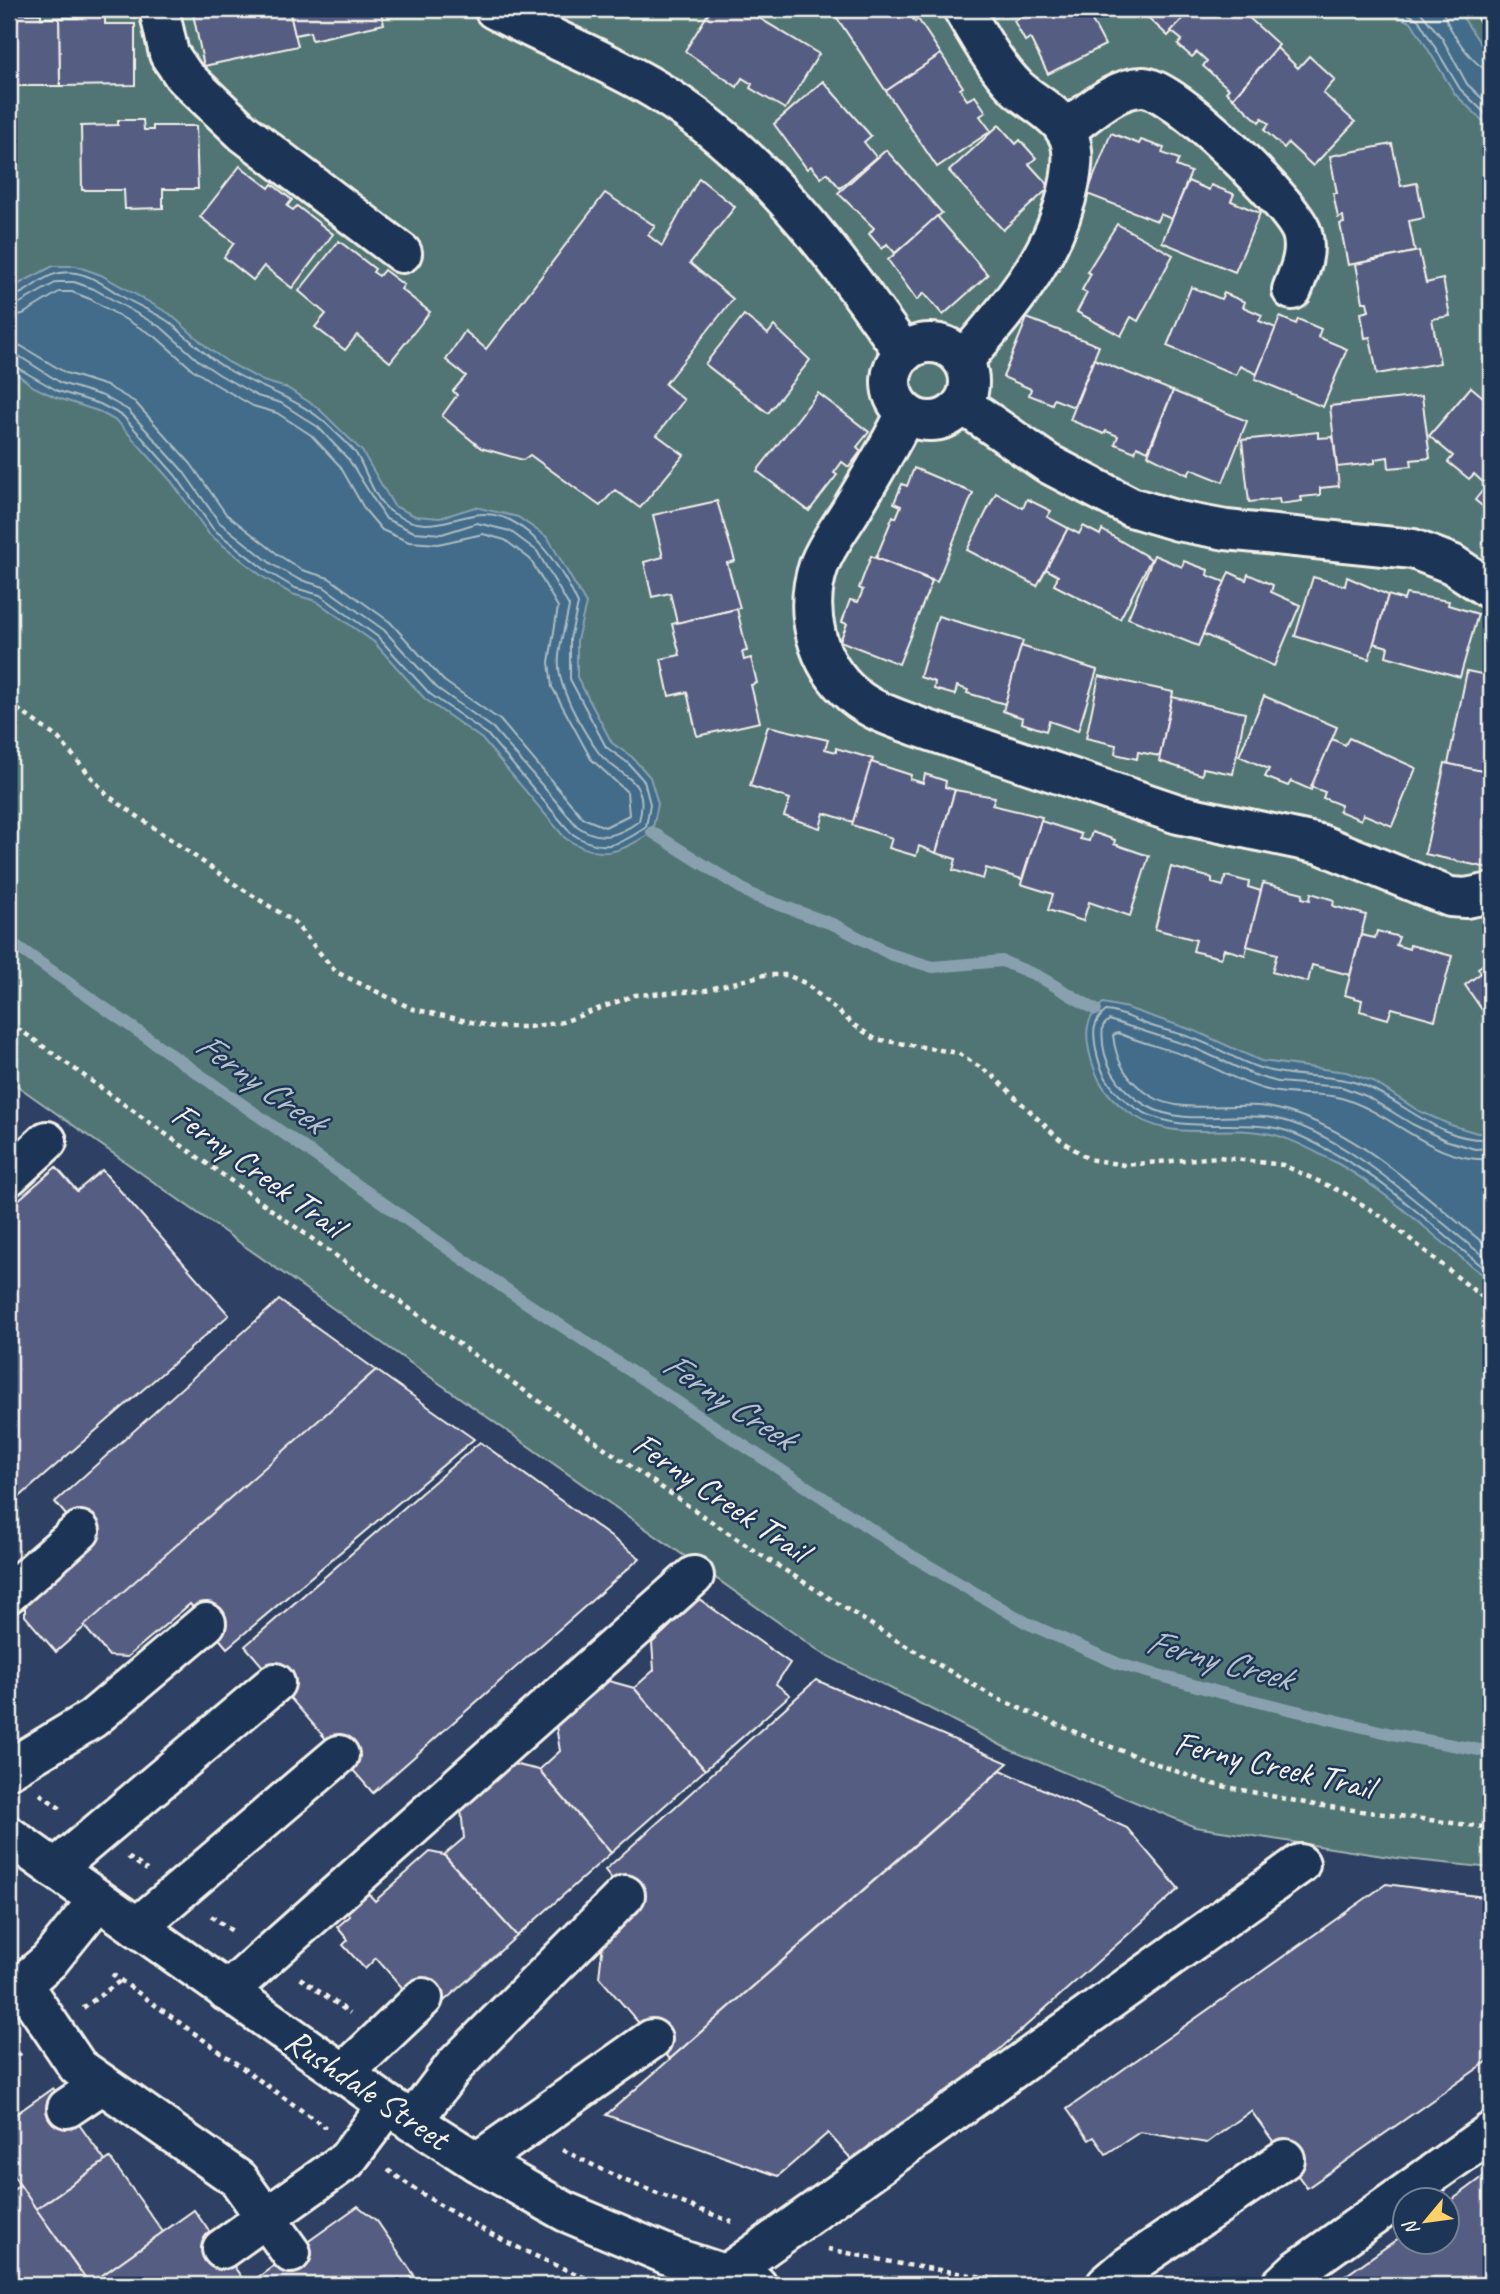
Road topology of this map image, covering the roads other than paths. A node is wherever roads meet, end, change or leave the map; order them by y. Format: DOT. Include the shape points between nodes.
graph roads {
  1 [pos="159,9"];
  2 [pos="494,9"];
  3 [pos="962,9"];
  4 [pos="1065,130"];
  5 [pos="402,253"];
  6 [pos="1292,290"];
  7 [pos="904,352"];
  8 [pos="963,361"];
  9 [pos="962,404"];
  10 [pos="906,413"];
  11 [pos="1491,590"];
  12 [pos="1491,894"];
  13 [pos="47,1141"];
  14 [pos="9,1176"];
  15 [pos="80,1531"];
  16 [pos="694,1576"];
  17 [pos="9,1593"];
  18 [pos="206,1623"];
  19 [pos="275,1683"];
  20 [pos="339,1755"];
  21 [pos="9,1769"];
  22 [pos="9,1836"];
  23 [pos="1300,1864"];
  24 [pos="55,1869"];
  25 [pos="625,1895"];
  26 [pos="98,1900"];
  27 [pos="137,1927"];
  28 [pos="16,1990"];
  29 [pos="227,1992"];
  30 [pos="423,1998"];
  31 [pos="652,2039"];
  32 [pos="342,2074"];
  33 [pos="102,2085"];
  34 [pos="67,2108"];
  35 [pos="400,2114"];
  36 [pos="1491,2132"];
  37 [pos="1285,2159"];
  38 [pos="477,2162"];
  39 [pos="266,2217"];
  40 [pos="222,2249"];
  41 [pos="291,2253"];
  42 [pos="668,2271"];
  43 [pos="741,2280"];
  44 [pos="1106,2285"];
  45 [pos="1281,2285"];
  1 -- 5 [label="street" via="169,54 184,76 244,133"];
  2 -- 7 [label="street" via="655,89 734,147 826,247"];
  3 -- 4 [label="street" via="1014,85"];
  4 -- 6 [label="street" via="1125,91 1147,87 1168,95 1267,185 1295,218 1304,246"];
  4 -- 8 [label="street" via="1073,164 1055,232 1023,288"];
  7 -- 8 [label="street" via="915,346 942,345"];
  7 -- 10 [label="street" via="891,383 893,395"];
  8 -- 9 [label="street" via="968,382"];
  9 -- 10 [label="street" via="931,421"];
  9 -- 11 [label="street" via="1047,463 1131,507 1226,530 1413,549 1451,564"];
  10 -- 12 [label="street" via="825,551 815,581 812,614 820,648 839,681 855,697 916,726 1178,814 1320,844 1450,897"];
  13 -- 14 [label="street"];
  15 -- 17 [label="street"];
  16 -- 29 [label="street"];
  18 -- 21 [label="street" via="92,1719"];
  19 -- 24 [label="street"];
  20 -- 27 [label="street"];
  22 -- 24 [label="street, Rushdale Street"];
  23 -- 43 [label="street"];
  24 -- 26 [label="street, Rushdale Street"];
  25 -- 35 [label="street"];
  26 -- 27 [label="street, Rushdale Street"];
  26 -- 28 [label="street" via="50,1961"];
  27 -- 29 [label="street, Rushdale Street"];
  28 -- 33 [label="street" via="78,2067"];
  29 -- 32 [label="street, Rushdale Street"];
  30 -- 32 [label="street"];
  31 -- 38 [label="street"];
  32 -- 35 [label="street, Rushdale Street"];
  33 -- 34 [label="street"];
  33 -- 39 [label="street" via="238,2179"];
  35 -- 38 [label="street, Rushdale Street"];
  35 -- 39 [label="street" via="347,2160"];
  36 -- 45 [label="street"];
  37 -- 44 [label="street"];
  38 -- 42 [label="street, Rushdale Street"];
  39 -- 40 [label="street"];
  39 -- 41 [label="street"];
  42 -- 43 [label="street, Rushdale Street"];
}
